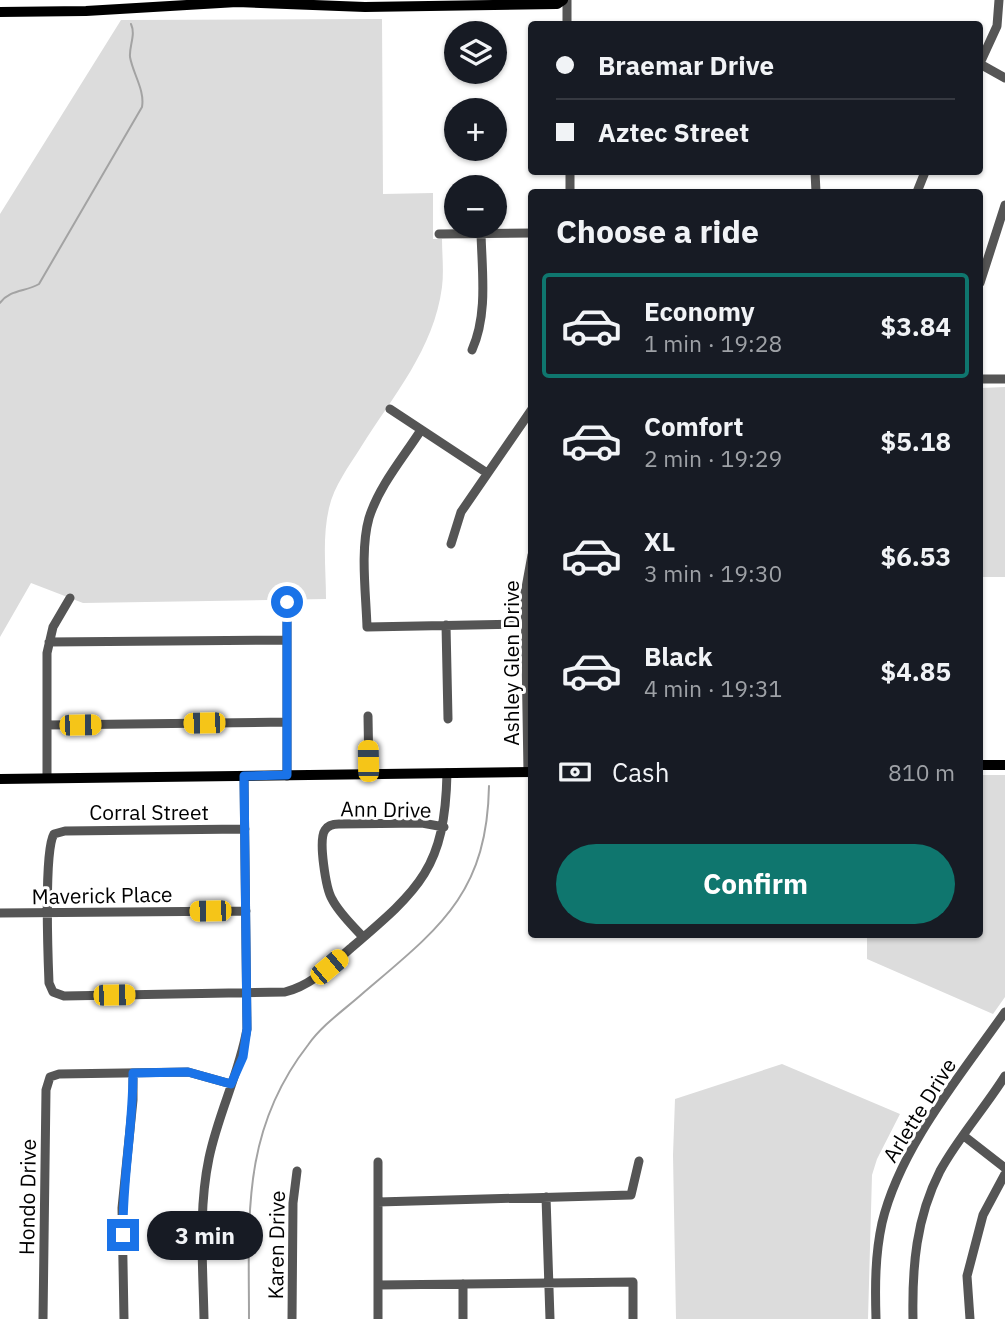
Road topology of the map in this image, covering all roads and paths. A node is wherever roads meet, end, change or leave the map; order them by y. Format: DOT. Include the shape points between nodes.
graph roads {
  1 [pos="565,0"];
  2 [pos="999,0"];
  3 [pos="0,12"];
  4 [pos="567,21"];
  5 [pos="983,57"];
  6 [pos="983,66"];
  7 [pos="1005,78"];
  8 [pos="1005,205"];
  9 [pos="507,233"];
  10 [pos="528,233"];
  11 [pos="439,234"];
  12 [pos="444,234"];
  13 [pos="481,238"];
  14 [pos="983,274"];
  15 [pos="472,350"];
  16 [pos="983,379"];
  17 [pos="1005,379"];
  18 [pos="390,409"];
  19 [pos="528,415"];
  20 [pos="421,430"];
  21 [pos="486,473"];
  22 [pos="451,544"];
  23 [pos="528,575"];
  24 [pos="70,598"];
  25 [pos="287,602"];
  26 [pos="526,624"];
  27 [pos="446,625"];
  28 [pos="287,639"];
  29 [pos="49,642"];
  30 [pos="528,698"];
  31 [pos="368,716"];
  32 [pos="448,719"];
  33 [pos="287,722"];
  34 [pos="47,725"];
  35 [pos="983,765"];
  36 [pos="1005,765"];
  37 [pos="528,772"];
  38 [pos="447,773"];
  39 [pos="369,774"];
  40 [pos="287,775"];
  41 [pos="244,776"];
  42 [pos="47,778"];
  43 [pos="0,779"];
  44 [pos="443,827"];
  45 [pos="245,829"];
  46 [pos="246,911"];
  47 [pos="48,913"];
  48 [pos="0,914"];
  49 [pos="363,937"];
  50 [pos="247,993"];
  51 [pos="1005,1012"];
  52 [pos="133,1073"];
  53 [pos="1005,1076"];
  54 [pos="231,1084"];
  55 [pos="995,1091"];
  56 [pos="1005,1098"];
  57 [pos="964,1136"];
  58 [pos="639,1161"];
  59 [pos="378,1162"];
  60 [pos="297,1171"];
  61 [pos="1005,1171"];
  62 [pos="547,1198"];
  63 [pos="378,1202"];
  64 [pos="550,1283"];
  65 [pos="463,1284"];
  66 [pos="378,1285"];
  67 [pos="43,1319"];
  68 [pos="124,1319"];
  69 [pos="204,1319"];
  70 [pos="292,1319"];
  71 [pos="378,1319"];
  72 [pos="463,1319"];
  73 [pos="550,1319"];
  74 [pos="633,1319"];
  75 [pos="876,1319"];
  76 [pos="913,1319"];
  77 [pos="970,1319"];
  1 -- 3 [label="main road" via="557,4 373,7 237,2"];
  1 -- 4 [label="street"];
  2 -- 5 [label="street" via="997,26"];
  6 -- 7 [label="street"];
  8 -- 14 [label="street"];
  9 -- 10 [label="street"];
  11 -- 12 [label="street"];
  13 -- 15 [label="street" via="482,317"];
  16 -- 17 [label="street"];
  18 -- 20 [label="street"];
  19 -- 21 [label="street"];
  20 -- 21 [label="street"];
  20 -- 27 [label="street" via="369,518 365,542 367,627"];
  21 -- 22 [label="street" via="461,512"];
  23 -- 26 [label="street, Ashley Glen Drive"];
  24 -- 29 [label="street"];
  25 -- 28 [label="street"];
  26 -- 27 [label="street"];
  26 -- 30 [label="street, Ashley Glen Drive"];
  27 -- 32 [label="street"];
  28 -- 29 [label="street"];
  28 -- 33 [label="street"];
  29 -- 34 [label="street"];
  31 -- 39 [label="street"];
  33 -- 34 [label="street"];
  33 -- 40 [label="street"];
  34 -- 42 [label="street"];
  35 -- 36 [label="main road"];
  37 -- 38 [label="main road"];
  38 -- 39 [label="main road"];
  38 -- 44 [label="street"];
  39 -- 40 [label="main road"];
  40 -- 41 [label="main road"];
  41 -- 42 [label="main road"];
  41 -- 45 [label="street"];
  42 -- 43 [label="main road"];
  44 -- 49 [label="street" via="420,882"];
  44 -- 49 [label="street, Ann Drive" via="332,824 325,829 327,888"];
  45 -- 46 [label="street"];
  45 -- 47 [label="street, Corral Street" via="54,834 49,845"];
  46 -- 47 [label="street, Maverick Place"];
  46 -- 50 [label="street"];
  47 -- 48 [label="street, Maverick Place"];
  47 -- 50 [label="street" via="53,992 64,996"];
  49 -- 50 [label="street" via="298,989"];
  50 -- 54 [label="street" via="243,1057"];
  51 -- 75 [label="street, Arlette Drive" via="911,1149 895,1184 878,1253"];
  52 -- 54 [label="street" via="188,1072"];
  52 -- 67 [label="street, Hondo Drive" via="50,1077 46,1090"];
  52 -- 68 [label="street" via="122,1208"];
  53 -- 55 [label="street"];
  54 -- 69 [label="street" via="218,1120 203,1197"];
  55 -- 56 [label="street"];
  55 -- 57 [label="street"];
  57 -- 61 [label="street"];
  57 -- 76 [label="street" via="927,1201 916,1241"];
  58 -- 62 [label="street" via="631,1195"];
  59 -- 63 [label="street"];
  60 -- 70 [label="street, Karen Drive"];
  61 -- 77 [label="street" via="983,1215 967,1276"];
  62 -- 63 [label="street"];
  62 -- 64 [label="street"];
  63 -- 66 [label="street"];
  64 -- 65 [label="street"];
  64 -- 73 [label="street"];
  64 -- 74 [label="street" via="633,1282"];
  65 -- 66 [label="street"];
  65 -- 72 [label="street"];
  66 -- 71 [label="street"];
}
